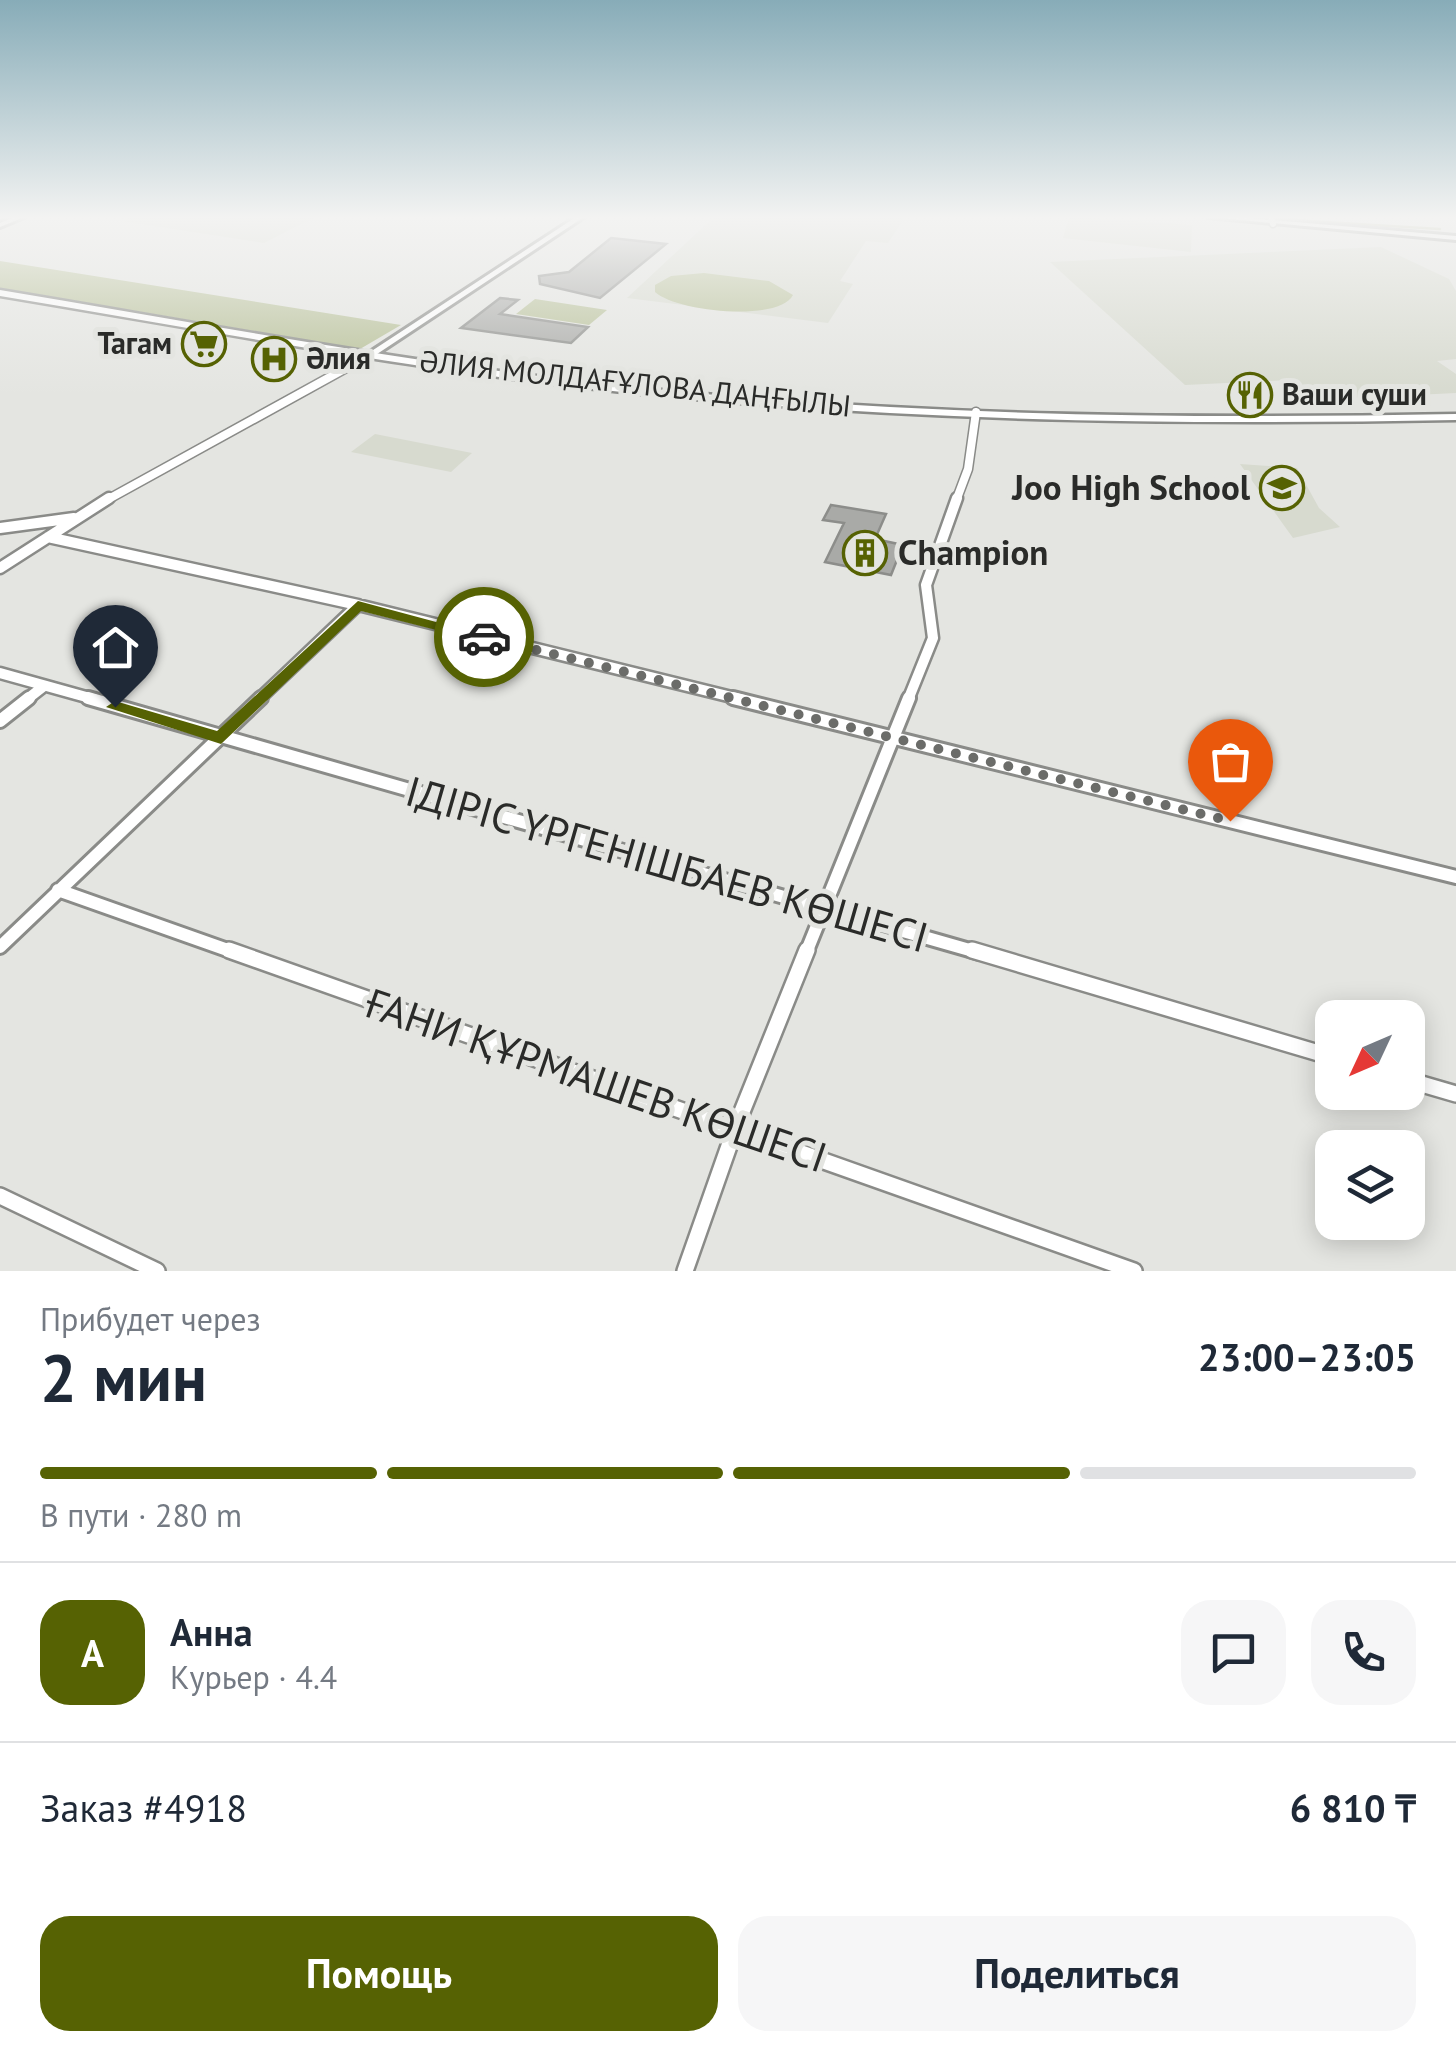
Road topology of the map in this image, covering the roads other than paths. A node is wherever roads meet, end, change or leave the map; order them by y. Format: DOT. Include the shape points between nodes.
graph roads {
  1 [pos="490,276"];
  2 [pos="0,292"];
  3 [pos="368,356"];
  4 [pos="976,412"];
  5 [pos="1456,417"];
  6 [pos="80,518"];
  7 [pos="0,528"];
  8 [pos="48,536"];
  9 [pos="0,568"];
  10 [pos="358,605"];
  11 [pos="0,673"];
  12 [pos="44,686"];
  13 [pos="0,721"];
  14 [pos="221,738"];
  15 [pos="890,738"];
  16 [pos="1456,876"];
  17 [pos="58,890"];
  18 [pos="822,906"];
  19 [pos="0,947"];
  20 [pos="1315,1052"];
  21 [pos="1425,1085"];
  22 [pos="1456,1094"];
  23 [pos="735,1129"];
  24 [pos="0,1196"];
  25 [pos="158,1271"];
  26 [pos="685,1271"];
  27 [pos="1134,1271"];
  1 -- 3 [label="street"];
  2 -- 3 [label="main road, ӘЛИЯ МОЛДАҒҰЛОВА ДАҢҒЫЛЫ"];
  3 -- 4 [label="main road, ӘЛИЯ МОЛДАҒҰЛОВА ДАҢҒЫЛЫ" via="700,396"];
  3 -- 6 [label="street"];
  4 -- 5 [label="main road, ӘЛИЯ МОЛДАҒҰЛОВА ДАҢҒЫЛЫ"];
  4 -- 15 [label="street" via="968,469 926,586 933,638"];
  6 -- 7 [label="street"];
  6 -- 8 [label="street"];
  8 -- 9 [label="street"];
  8 -- 10 [label="street"];
  10 -- 14 [label="street"];
  10 -- 15 [label="street"];
  11 -- 12 [label="street, ІДІРІС ҮРГЕНІШБАЕВ КӨШЕСІ"];
  12 -- 13 [label="street"];
  12 -- 14 [label="street, ІДІРІС ҮРГЕНІШБАЕВ КӨШЕСІ"];
  14 -- 17 [label="street"];
  14 -- 18 [label="street, ІДІРІС ҮРГЕНІШБАЕВ КӨШЕСІ"];
  15 -- 16 [label="street"];
  15 -- 18 [label="street"];
  17 -- 19 [label="street"];
  17 -- 23 [label="street, ҒАНИ ҚҰРМАШЕВ КӨШЕСІ"];
  18 -- 20 [label="street, ІДІРІС ҮРГЕНІШБАЕВ КӨШЕСІ"];
  18 -- 23 [label="street"];
  21 -- 22 [label="street"];
  23 -- 26 [label="street"];
  23 -- 27 [label="street, ҒАНИ ҚҰРМАШЕВ КӨШЕСІ"];
  24 -- 25 [label="street"];
}
